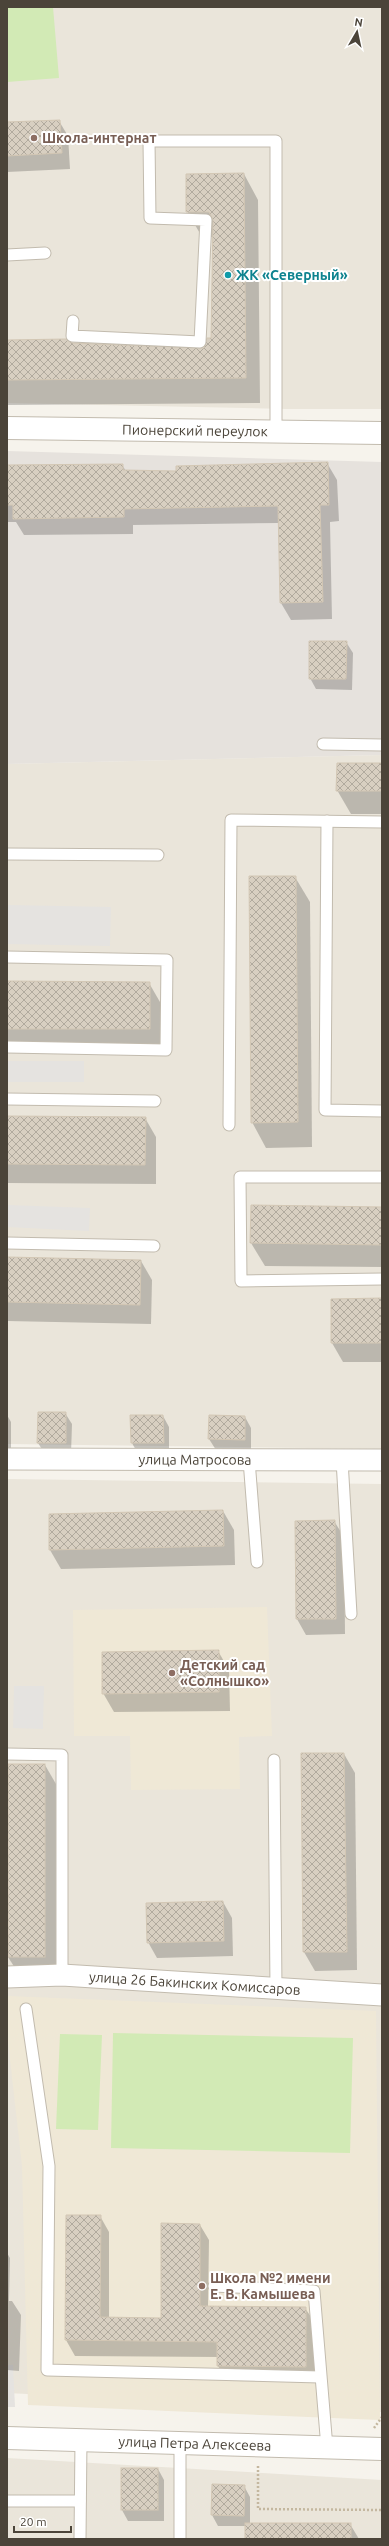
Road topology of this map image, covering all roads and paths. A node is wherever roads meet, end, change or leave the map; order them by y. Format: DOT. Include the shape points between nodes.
graph roads {
  1 [pos="45,253"];
  2 [pos="7,255"];
  3 [pos="73,321"];
  4 [pos="7,428"];
  5 [pos="276,431"];
  6 [pos="382,433"];
  7 [pos="323,744"];
  8 [pos="382,745"];
  9 [pos="327,821"];
  10 [pos="382,822"];
  11 [pos="7,854"];
  12 [pos="158,855"];
  13 [pos="7,957"];
  14 [pos="7,1047"];
  15 [pos="7,1099"];
  16 [pos="155,1101"];
  17 [pos="382,1111"];
  18 [pos="229,1125"];
  19 [pos="382,1177"];
  20 [pos="7,1243"];
  21 [pos="154,1246"];
  22 [pos="382,1279"];
  23 [pos="7,1459"];
  24 [pos="249,1460"];
  25 [pos="342,1460"];
  26 [pos="382,1460"];
  27 [pos="257,1562"];
  28 [pos="351,1614"];
  29 [pos="7,1754"];
  30 [pos="274,1760"];
  31 [pos="62,1975"];
  32 [pos="7,1977"];
  33 [pos="276,1989"];
  34 [pos="382,1995"];
  35 [pos="26,2009"];
  36 [pos="214,2286"];
  37 [pos="320,2377"];
  38 [pos="382,2417"];
  39 [pos="374,2428"];
  40 [pos="7,2438"];
  41 [pos="81,2440"];
  42 [pos="180,2444"];
  43 [pos="327,2448"];
  44 [pos="382,2449"];
  45 [pos="258,2464"];
  46 [pos="7,2501"];
  47 [pos="80,2501"];
  48 [pos="382,2510"];
  49 [pos="80,2539"];
  50 [pos="180,2539"];
  1 -- 2 [label="lane"];
  3 -- 5 [label="lane" via="72,336 200,342 206,220 150,218 149,141 276,141"];
  4 -- 5 [label="street, Пионерский переулок"];
  5 -- 6 [label="street, Пионерский переулок"];
  7 -- 8 [label="lane"];
  9 -- 10 [label="lane"];
  9 -- 17 [label="lane" via="325,1110"];
  9 -- 18 [label="lane" via="231,820"];
  11 -- 12 [label="lane"];
  13 -- 14 [label="lane" via="167,960 166,1050"];
  15 -- 16 [label="lane"];
  19 -- 22 [label="lane" via="240,1178 240,1185 241,1280"];
  20 -- 21 [label="lane"];
  23 -- 24 [label="street, улица Матросова"];
  24 -- 25 [label="street, улица Матросова"];
  24 -- 27 [label="lane"];
  25 -- 26 [label="street, улица Матросова"];
  25 -- 28 [label="lane"];
  29 -- 31 [label="lane" via="62,1755"];
  30 -- 33 [label="lane"];
  31 -- 32 [label="street, улица 26 Бакинских Комиссаров"];
  31 -- 33 [label="street, улица 26 Бакинских Комиссаров"];
  33 -- 34 [label="street, улица 26 Бакинских Комиссаров"];
  35 -- 37 [label="lane" via="49,2166 47,2370"];
  36 -- 37 [label="lane" via="314,2291"];
  37 -- 43 [label="lane"];
  38 -- 39 [label="path"];
  40 -- 41 [label="street, улица Петра Алексеева"];
  41 -- 42 [label="street, улица Петра Алексеева"];
  41 -- 47 [label="lane"];
  42 -- 43 [label="street, улица Петра Алексеева"];
  42 -- 50 [label="lane"];
  43 -- 44 [label="street, улица Петра Алексеева"];
  45 -- 48 [label="path" via="258,2509"];
  46 -- 47 [label="lane"];
  47 -- 49 [label="lane"];
}
